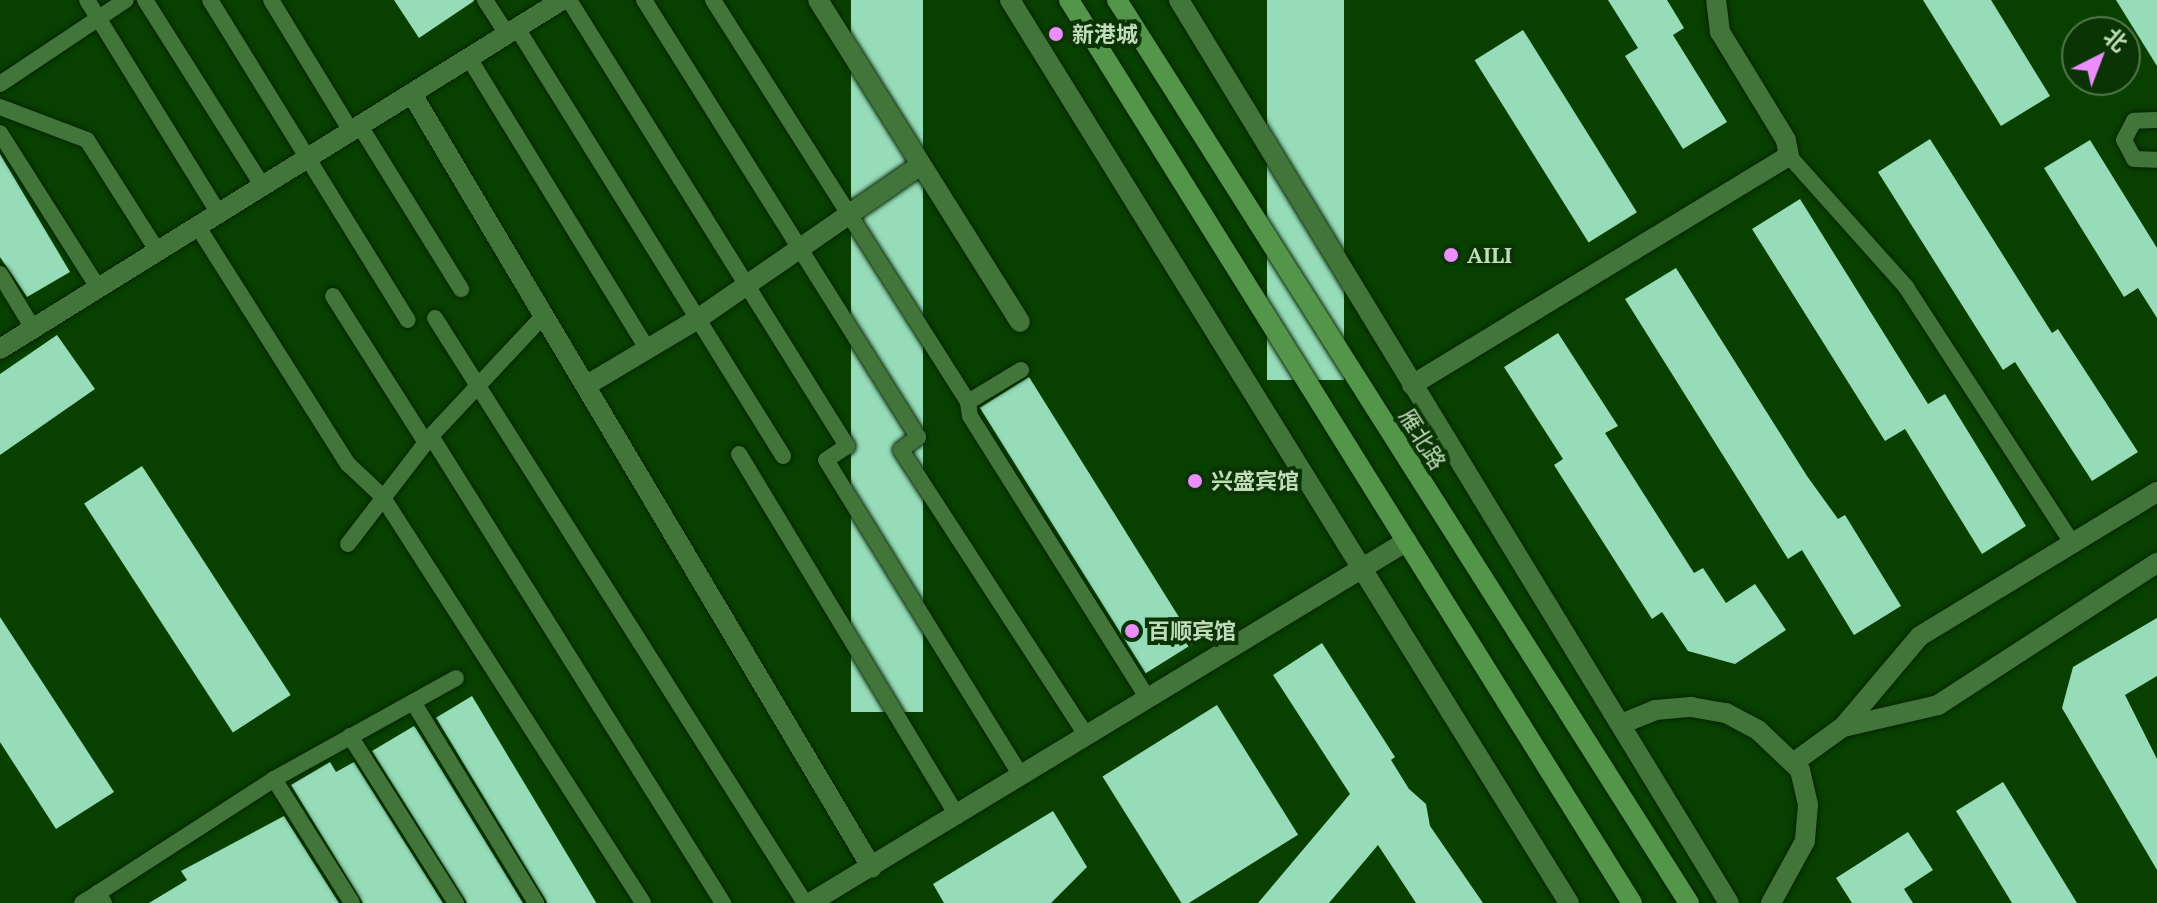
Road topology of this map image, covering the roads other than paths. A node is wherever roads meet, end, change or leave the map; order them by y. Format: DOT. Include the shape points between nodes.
graph roads {
  1 [pos="87,0"];
  2 [pos="126,0"];
  3 [pos="145,0"];
  4 [pos="210,0"];
  5 [pos="271,0"];
  6 [pos="485,0"];
  7 [pos="562,0"];
  8 [pos="569,0"];
  9 [pos="644,0"];
  10 [pos="713,0"];
  11 [pos="818,0"];
  12 [pos="1010,0"];
  13 [pos="1069,0"];
  14 [pos="1117,0"];
  15 [pos="1179,0"];
  16 [pos="1716,0"];
  17 [pos="98,18"];
  18 [pos="512,31"];
  19 [pos="469,58"];
  20 [pos="0,84"];
  21 [pos="412,94"];
  22 [pos="0,107"];
  23 [pos="2157,120"];
  24 [pos="356,128"];
  25 [pos="0,133"];
  26 [pos="1789,156"];
  27 [pos="308,158"];
  28 [pos="2157,160"];
  29 [pos="921,165"];
  30 [pos="263,187"];
  31 [pos="219,214"];
  32 [pos="848,214"];
  33 [pos="198,227"];
  34 [pos="799,246"];
  35 [pos="158,252"];
  36 [pos="0,274"];
  37 [pos="746,284"];
  38 [pos="99,289"];
  39 [pos="461,289"];
  40 [pos="333,296"];
  41 [pos="545,314"];
  42 [pos="435,318"];
  43 [pos="408,320"];
  44 [pos="696,320"];
  45 [pos="1020,322"];
  46 [pos="34,330"];
  47 [pos="0,349"];
  48 [pos="647,349"];
  49 [pos="1021,370"];
  50 [pos="478,384"];
  51 [pos="587,385"];
  52 [pos="1412,385"];
  53 [pos="968,402"];
  54 [pos="429,439"];
  55 [pos="739,454"];
  56 [pos="783,456"];
  57 [pos="2157,492"];
  58 [pos="382,496"];
  59 [pos="1407,541"];
  60 [pos="348,544"];
  61 [pos="2073,544"];
  62 [pos="2157,563"];
  63 [pos="1362,569"];
  64 [pos="456,678"];
  65 [pos="1148,699"];
  66 [pos="413,702"];
  67 [pos="1621,724"];
  68 [pos="1843,727"];
  69 [pos="350,736"];
  70 [pos="1087,736"];
  71 [pos="1793,763"];
  72 [pos="1021,776"];
  73 [pos="274,779"];
  74 [pos="957,816"];
  75 [pos="872,868"];
  76 [pos="101,898"];
  77 [pos="82,903"];
  78 [pos="352,903"];
  79 [pos="456,903"];
  80 [pos="536,903"];
  81 [pos="643,903"];
  82 [pos="723,903"];
  83 [pos="808,903"];
  84 [pos="1569,903"];
  85 [pos="1632,903"];
  86 [pos="1689,903"];
  87 [pos="1729,903"];
  88 [pos="1771,903"];
  1 -- 17 [label="lane"];
  2 -- 17 [label="lane"];
  3 -- 30 [label="lane"];
  4 -- 27 [label="lane"];
  5 -- 24 [label="lane"];
  6 -- 18 [label="lane"];
  7 -- 18 [label="street"];
  8 -- 37 [label="lane"];
  9 -- 34 [label="lane"];
  10 -- 32 [label="lane"];
  11 -- 29 [label="street"];
  12 -- 63 [label="street"];
  13 -- 59 [label="main road"];
  14 -- 86 [label="main road, 雁北路"];
  15 -- 52 [label="street, 雁北路"];
  16 -- 26 [label="street" via="1720,32 1786,140"];
  17 -- 20 [label="lane"];
  17 -- 31 [label="lane"];
  18 -- 19 [label="street"];
  18 -- 44 [label="lane"];
  19 -- 21 [label="street"];
  19 -- 48 [label="lane"];
  21 -- 24 [label="street"];
  21 -- 41 [label="street"];
  22 -- 35 [label="lane" via="87,140"];
  23 -- 28 [label="lane" via="2134,121 2124,140 2134,159"];
  24 -- 27 [label="street"];
  24 -- 39 [label="lane"];
  25 -- 38 [label="lane"];
  26 -- 52 [label="street"];
  26 -- 61 [label="lane" via="1906,287"];
  27 -- 30 [label="street"];
  27 -- 43 [label="lane"];
  29 -- 32 [label="street"];
  29 -- 45 [label="street"];
  30 -- 31 [label="street"];
  31 -- 33 [label="street"];
  32 -- 34 [label="street"];
  32 -- 53 [label="lane"];
  33 -- 35 [label="street"];
  33 -- 58 [label="lane" via="348,464"];
  34 -- 37 [label="street"];
  34 -- 70 [label="lane" via="918,437 901,450"];
  35 -- 38 [label="street"];
  36 -- 46 [label="lane"];
  37 -- 44 [label="street"];
  37 -- 72 [label="lane" via="847,446 826,460"];
  38 -- 46 [label="street"];
  40 -- 54 [label="lane"];
  41 -- 50 [label="lane"];
  41 -- 51 [label="street"];
  42 -- 50 [label="lane"];
  44 -- 48 [label="street"];
  44 -- 56 [label="lane"];
  46 -- 47 [label="street"];
  48 -- 51 [label="street"];
  49 -- 53 [label="lane"];
  50 -- 54 [label="lane"];
  50 -- 83 [label="lane"];
  51 -- 75 [label="street"];
  52 -- 67 [label="street, 雁北路"];
  53 -- 65 [label="lane" via="970,416"];
  54 -- 58 [label="lane"];
  54 -- 82 [label="lane"];
  55 -- 74 [label="lane"];
  57 -- 61 [label="street"];
  58 -- 60 [label="lane"];
  58 -- 81 [label="lane"];
  59 -- 63 [label="street"];
  59 -- 85 [label="main road"];
  61 -- 68 [label="street" via="1920,636"];
  62 -- 68 [label="street" via="1938,705"];
  63 -- 65 [label="street"];
  63 -- 84 [label="street"];
  64 -- 66 [label="lane"];
  65 -- 70 [label="street"];
  66 -- 69 [label="lane"];
  66 -- 80 [label="lane"];
  67 -- 71 [label="street" via="1655,710 1691,707 1726,713 1758,730"];
  67 -- 87 [label="street, 雁北路"];
  68 -- 71 [label="street"];
  69 -- 73 [label="lane"];
  69 -- 79 [label="lane"];
  70 -- 72 [label="street"];
  71 -- 88 [label="street" via="1808,805 1805,841"];
  72 -- 74 [label="street"];
  73 -- 76 [label="lane"];
  73 -- 78 [label="lane"];
  74 -- 75 [label="street"];
  75 -- 83 [label="street"];
  76 -- 77 [label="lane"];
}
